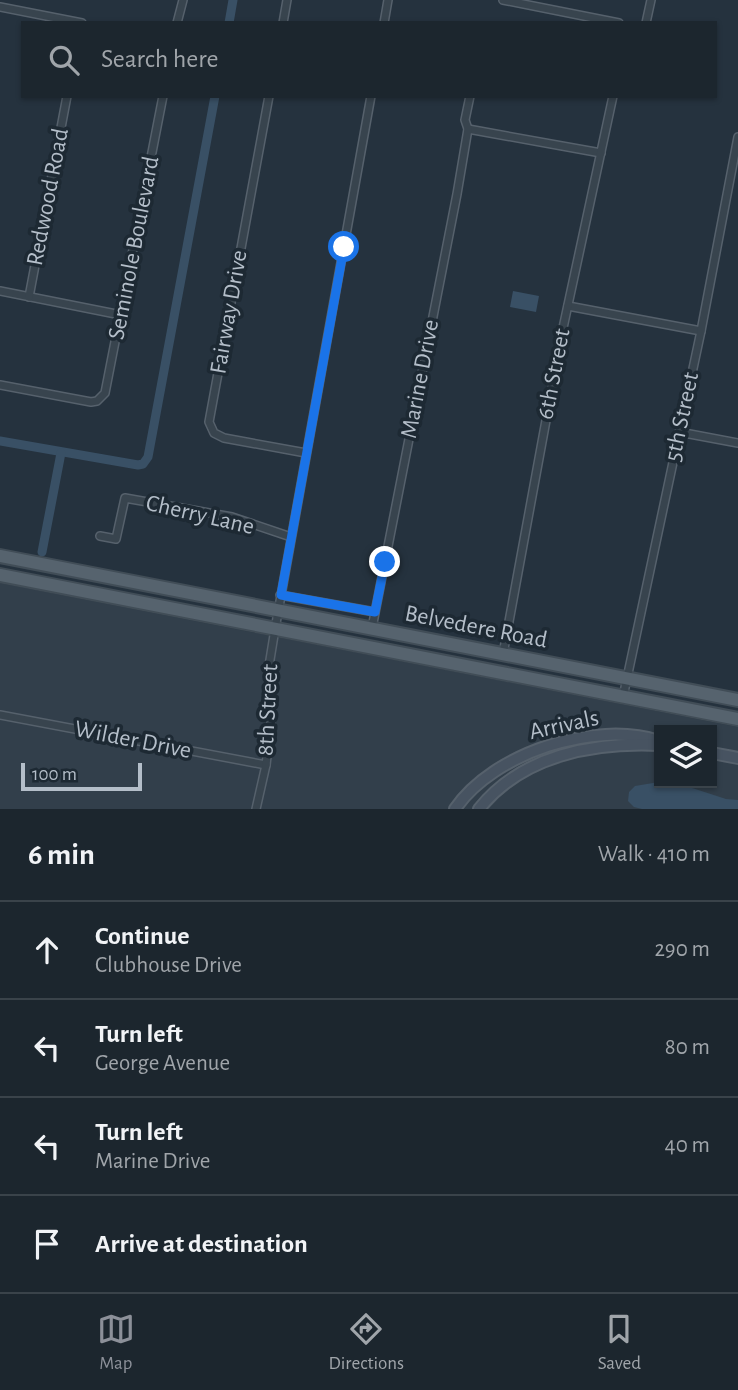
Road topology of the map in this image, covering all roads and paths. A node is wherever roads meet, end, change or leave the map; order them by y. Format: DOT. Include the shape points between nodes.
graph roads {
  1 [pos="183,0"];
  2 [pos="287,0"];
  3 [pos="388,0"];
  4 [pos="503,0"];
  5 [pos="650,0"];
  6 [pos="0,8"];
  7 [pos="70,21"];
  8 [pos="178,21"];
  9 [pos="283,21"];
  10 [pos="384,21"];
  11 [pos="609,21"];
  12 [pos="646,21"];
  13 [pos="67,98"];
  14 [pos="163,98"];
  15 [pos="269,98"];
  16 [pos="370,98"];
  17 [pos="470,98"];
  18 [pos="612,98"];
  19 [pos="468,130"];
  20 [pos="738,137"];
  21 [pos="601,153"];
  22 [pos="0,291"];
  23 [pos="29,297"];
  24 [pos="568,306"];
  25 [pos="121,314"];
  26 [pos="701,331"];
  27 [pos="0,385"];
  28 [pos="679,432"];
  29 [pos="738,443"];
  30 [pos="306,453"];
  31 [pos="100,536"];
  32 [pos="291,537"];
  33 [pos="0,556"];
  34 [pos="0,575"];
  35 [pos="281,595"];
  36 [pos="278,610"];
  37 [pos="375,612"];
  38 [pos="275,628"];
  39 [pos="372,628"];
  40 [pos="503,654"];
  41 [pos="627,678"];
  42 [pos="623,696"];
  43 [pos="738,700"];
  44 [pos="0,715"];
  45 [pos="738,719"];
  46 [pos="654,741"];
  47 [pos="654,743"];
  48 [pos="717,754"];
  49 [pos="738,758"];
  50 [pos="266,765"];
  51 [pos="256,809"];
  52 [pos="455,809"];
  53 [pos="478,809"];
  1 -- 8 [label="street"];
  2 -- 9 [label="street"];
  3 -- 10 [label="street"];
  4 -- 11 [label="street"];
  5 -- 12 [label="street"];
  6 -- 7 [label="street"];
  13 -- 23 [label="street, Redwood Road"];
  14 -- 25 [label="street, Seminole Boulevard"];
  15 -- 30 [label="street, Fairway Drive" via="209,422 214,433 224,438"];
  16 -- 30 [label="street, 8th Street"];
  17 -- 19 [label="street, Marine Drive"];
  18 -- 21 [label="street, 6th Street"];
  19 -- 21 [label="street"];
  19 -- 37 [label="street, Marine Drive"];
  20 -- 26 [label="street, 5th Street"];
  21 -- 24 [label="street, 6th Street"];
  22 -- 23 [label="street"];
  23 -- 25 [label="street"];
  24 -- 26 [label="street"];
  24 -- 40 [label="street, 6th Street"];
  25 -- 27 [label="street, Seminole Boulevard" via="102,398 91,402"];
  26 -- 28 [label="street, 5th Street"];
  28 -- 29 [label="street"];
  28 -- 41 [label="street, 5th Street"];
  30 -- 32 [label="street, 8th Street"];
  31 -- 32 [label="street, Cherry Lane" via="116,539 125,498 232,517"];
  32 -- 35 [label="street, 8th Street"];
  33 -- 36 [label="main road, Belvedere Road"];
  34 -- 38 [label="main road, Belvedere Road"];
  35 -- 36 [label="street, 8th Street"];
  35 -- 37 [label="street"];
  36 -- 38 [label="street, 8th Street"];
  36 -- 39 [label="main road, Belvedere Road"];
  37 -- 39 [label="street, Marine Drive"];
  38 -- 42 [label="main road, Belvedere Road"];
  38 -- 50 [label="street, 8th Street" via="268,672 272,714"];
  39 -- 40 [label="main road, Belvedere Road"];
  40 -- 41 [label="main road, Belvedere Road"];
  41 -- 42 [label="street, 5th Street"];
  41 -- 43 [label="main road, Belvedere Road"];
  42 -- 45 [label="main road, Belvedere Road"];
  44 -- 50 [label="street, Wilder Drive"];
  46 -- 52 [label="street, Arrivals" via="638,736 602,736 536,750 481,781"];
  47 -- 53 [label="street" via="602,746 554,758 503,786"];
  48 -- 49 [label="street"];
  50 -- 51 [label="street, 8th Street"];
}
